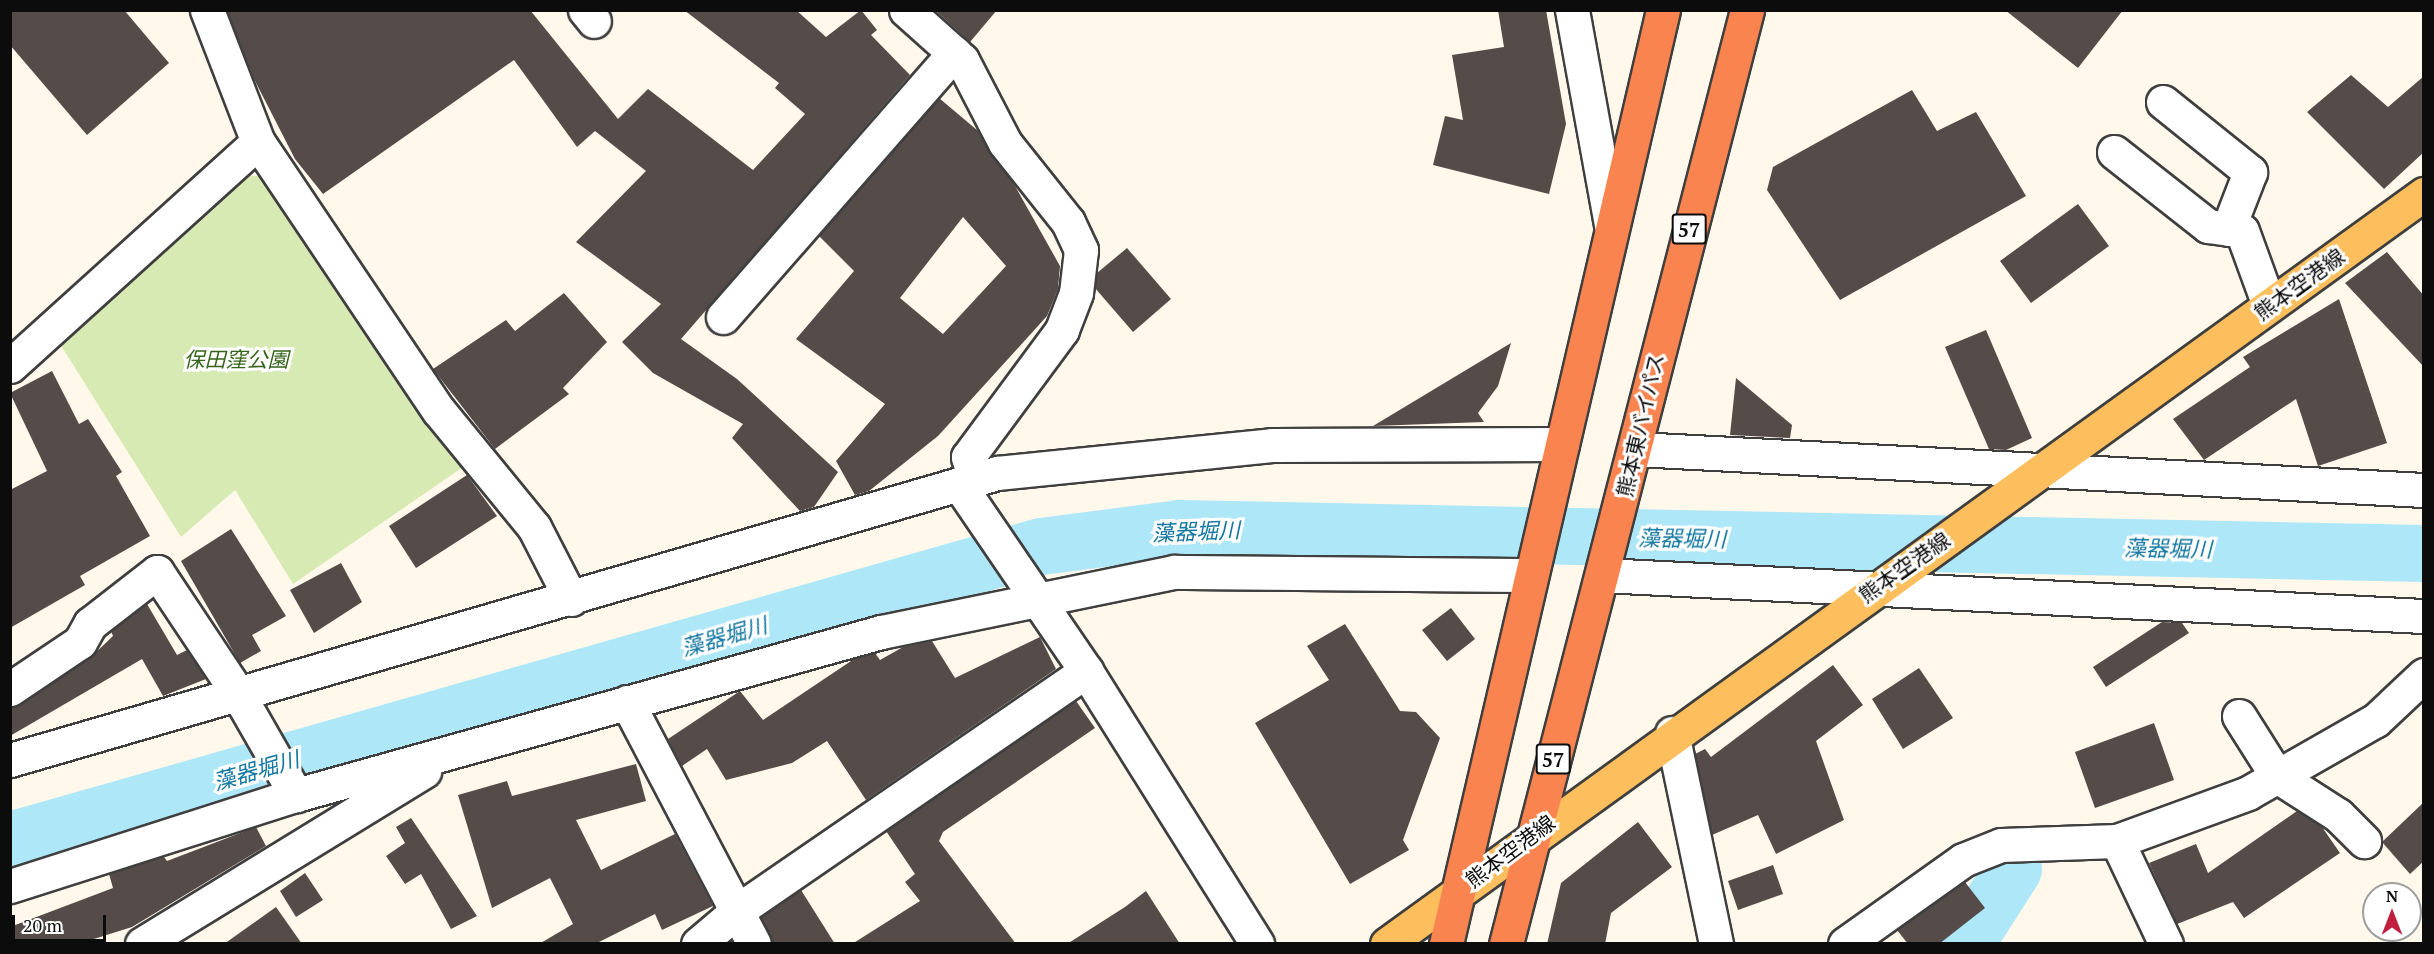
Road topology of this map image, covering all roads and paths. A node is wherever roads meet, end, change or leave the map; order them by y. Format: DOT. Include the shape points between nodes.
graph roads {
  1 [pos="207,10"];
  2 [pos="906,10"];
  3 [pos="1572,10"];
  4 [pos="1664,10"];
  5 [pos="1747,10"];
  6 [pos="954,53"];
  7 [pos="2163,102"];
  8 [pos="258,142"];
  9 [pos="2114,152"];
  10 [pos="2424,194"];
  11 [pos="1611,225"];
  12 [pos="2228,229"];
  13 [pos="2269,305"];
  14 [pos="723,317"];
  15 [pos="10,366"];
  16 [pos="1562,444"];
  17 [pos="1636,449"];
  18 [pos="2028,480"];
  19 [pos="967,483"];
  20 [pos="2424,490"];
  21 [pos="1531,575"];
  22 [pos="1602,575"];
  23 [pos="1879,586"];
  24 [pos="1033,595"];
  25 [pos="571,599"];
  26 [pos="2424,616"];
  27 [pos="1086,671"];
  28 [pos="2424,675"];
  29 [pos="10,689"];
  30 [pos="237,692"];
  31 [pos="627,702"];
  32 [pos="2238,716"];
  33 [pos="1672,733"];
  34 [pos="456,752"];
  35 [pos="10,760"];
  36 [pos="2277,776"];
  37 [pos="291,787"];
  38 [pos="1534,833"];
  39 [pos="2117,841"];
  40 [pos="2364,841"];
  41 [pos="10,886"];
  42 [pos="1461,888"];
  43 [pos="737,910"];
  44 [pos="141,944"];
  45 [pos="698,944"];
  46 [pos="754,944"];
  47 [pos="1257,944"];
  48 [pos="1387,944"];
  49 [pos="1446,944"];
  50 [pos="1506,944"];
  51 [pos="1716,944"];
  52 [pos="1845,944"];
  53 [pos="2166,944"];
  1 -- 8 [label="street"];
  2 -- 6 [label="street"];
  3 -- 11 [label="street"];
  4 -- 11 [label="highway"];
  5 -- 17 [label="highway, 熊本東バイパス / 57"];
  6 -- 14 [label="street"];
  6 -- 19 [label="street" via="1005,143 1068,222 1080,250 1076,293 1062,330 968,457"];
  7 -- 12 [label="street" via="2250,171"];
  8 -- 15 [label="street"];
  8 -- 25 [label="street" via="439,411 534,527"];
  9 -- 12 [label="street" via="2208,226"];
  10 -- 13 [label="main road, 熊本空港線"];
  11 -- 16 [label="highway"];
  12 -- 13 [label="street" via="2242,231"];
  13 -- 18 [label="main road, 熊本空港線"];
  16 -- 19 [label="street" via="1272,445 1046,466"];
  16 -- 21 [label="highway"];
  17 -- 18 [label="street"];
  17 -- 22 [label="highway, 熊本東バイパス / 57"];
  18 -- 20 [label="street"];
  18 -- 23 [label="main road, 熊本空港線"];
  19 -- 24 [label="street"];
  19 -- 25 [label="street"];
  21 -- 24 [label="street" via="1174,572"];
  21 -- 42 [label="highway"];
  22 -- 23 [label="street"];
  22 -- 38 [label="highway, 熊本東バイパス / 57"];
  23 -- 26 [label="street"];
  23 -- 33 [label="main road, 熊本空港線"];
  24 -- 27 [label="street"];
  24 -- 31 [label="street" via="880,632"];
  25 -- 30 [label="street"];
  27 -- 43 [label="street"];
  27 -- 47 [label="street"];
  28 -- 36 [label="street" via="2376,720"];
  29 -- 30 [label="street" via="80,642 90,624 157,572"];
  30 -- 35 [label="street"];
  30 -- 37 [label="street"];
  31 -- 34 [label="street"];
  31 -- 43 [label="street"];
  32 -- 36 [label="street"];
  33 -- 38 [label="main road, 熊本空港線"];
  33 -- 51 [label="street"];
  34 -- 37 [label="street"];
  34 -- 44 [label="street"];
  36 -- 39 [label="street" via="2248,793"];
  36 -- 40 [label="street" via="2338,815"];
  37 -- 41 [label="street"];
  38 -- 42 [label="main road, 熊本空港線"];
  38 -- 50 [label="highway, 熊本東バイパス / 57"];
  39 -- 52 [label="street" via="2001,845 1963,860"];
  39 -- 53 [label="street"];
  42 -- 48 [label="main road, 熊本空港線"];
  42 -- 49 [label="highway"];
  43 -- 45 [label="street"];
  43 -- 46 [label="street"];
}
